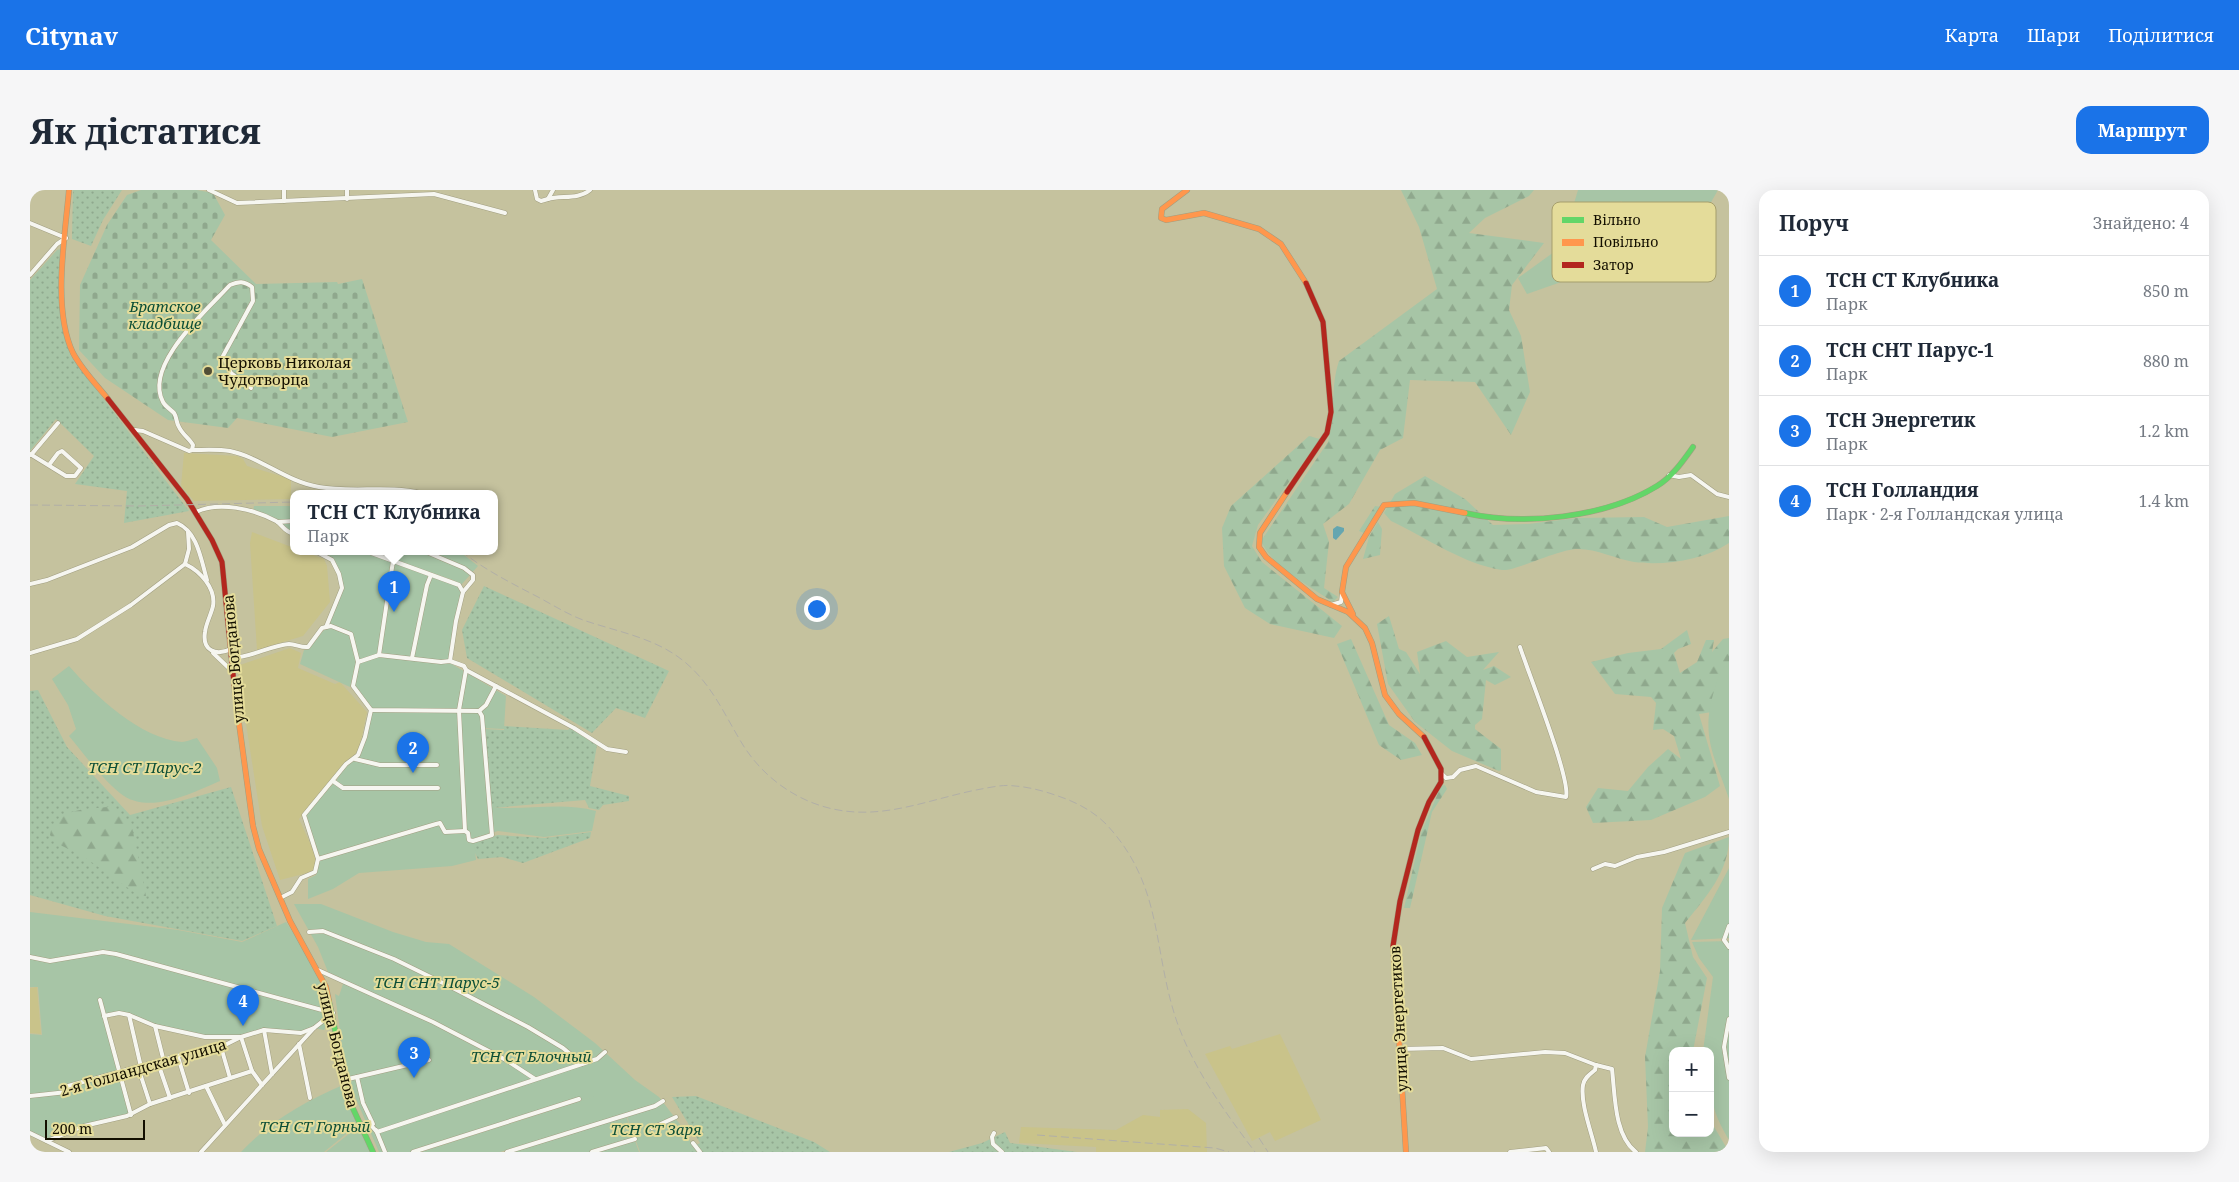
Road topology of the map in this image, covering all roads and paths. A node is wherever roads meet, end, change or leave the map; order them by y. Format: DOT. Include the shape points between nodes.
graph roads {
  1 [pos="69,190"];
  2 [pos="209,190"];
  3 [pos="284,190"];
  4 [pos="347,190"];
  5 [pos="536,190"];
  6 [pos="553,190"];
  7 [pos="1187,190"];
  8 [pos="434,192"];
  9 [pos="588,192"];
  10 [pos="347,198"];
  11 [pos="548,199"];
  12 [pos="284,201"];
  13 [pos="505,213"];
  14 [pos="30,223"];
  15 [pos="66,238"];
  16 [pos="30,275"];
  17 [pos="251,388"];
  18 [pos="58,423"];
  19 [pos="133,430"];
  20 [pos="1693,447"];
  21 [pos="192,450"];
  22 [pos="31,455"];
  23 [pos="49,465"];
  24 [pos="1669,475"];
  25 [pos="348,490"];
  26 [pos="348,490"];
  27 [pos="402,490"];
  28 [pos="1729,497"];
  29 [pos="196,512"];
  30 [pos="290,521"];
  31 [pos="278,522"];
  32 [pos="188,530"];
  33 [pos="290,533"];
  34 [pos="323,555"];
  35 [pos="377,555"];
  36 [pos="433,555"];
  37 [pos="393,561"];
  38 [pos="185,564"];
  39 [pos="431,575"];
  40 [pos="208,582"];
  41 [pos="30,584"];
  42 [pos="463,592"];
  43 [pos="1342,592"];
  44 [pos="1331,605"];
  45 [pos="1356,618"];
  46 [pos="326,627"];
  47 [pos="1520,647"];
  48 [pos="231,648"];
  49 [pos="211,652"];
  50 [pos="30,653"];
  51 [pos="379,655"];
  52 [pos="232,658"];
  53 [pos="412,658"];
  54 [pos="450,661"];
  55 [pos="358,662"];
  56 [pos="466,670"];
  57 [pos="233,672"];
  58 [pos="496,686"];
  59 [pos="371,710"];
  60 [pos="459,710"];
  61 [pos="479,711"];
  62 [pos="626,752"];
  63 [pos="355,759"];
  64 [pos="437,765"];
  65 [pos="1444,776"];
  66 [pos="333,781"];
  67 [pos="438,788"];
  68 [pos="465,831"];
  69 [pos="1729,832"];
  70 [pos="318,858"];
  71 [pos="1593,869"];
  72 [pos="280,898"];
  73 [pos="1729,926"];
  74 [pos="309,932"];
  75 [pos="1729,947"];
  76 [pos="30,957"];
  77 [pos="318,970"];
  78 [pos="100,1000"];
  79 [pos="333,1013"];
  80 [pos="129,1015"];
  81 [pos="104,1016"];
  82 [pos="1729,1018"];
  83 [pos="155,1026"];
  84 [pos="314,1028"];
  85 [pos="264,1030"];
  86 [pos="241,1037"];
  87 [pos="299,1044"];
  88 [pos="221,1047"];
  89 [pos="1400,1049"];
  90 [pos="605,1052"];
  91 [pos="178,1056"];
  92 [pos="429,1060"];
  93 [pos="164,1062"];
  94 [pos="158,1063"];
  95 [pos="582,1064"];
  96 [pos="1596,1065"];
  97 [pos="140,1067"];
  98 [pos="252,1071"];
  99 [pos="119,1073"];
  100 [pos="272,1074"];
  101 [pos="357,1077"];
  102 [pos="230,1078"];
  103 [pos="1729,1078"];
  104 [pos="535,1079"];
  105 [pos="344,1080"];
  106 [pos="262,1085"];
  107 [pos="206,1086"];
  108 [pos="189,1093"];
  109 [pos="30,1096"];
  110 [pos="170,1098"];
  111 [pos="310,1098"];
  112 [pos="579,1099"];
  113 [pos="663,1101"];
  114 [pos="150,1104"];
  115 [pos="131,1115"];
  116 [pos="676,1117"];
  117 [pos="360,1124"];
  118 [pos="225,1125"];
  119 [pos="652,1128"];
  120 [pos="30,1132"];
  121 [pos="376,1132"];
  122 [pos="994,1132"];
  123 [pos="635,1138"];
  124 [pos="47,1141"];
  125 [pos="693,1143"];
  126 [pos="69,1152"];
  127 [pos="201,1152"];
  128 [pos="373,1152"];
  129 [pos="385,1152"];
  130 [pos="413,1152"];
  131 [pos="507,1152"];
  132 [pos="592,1152"];
  133 [pos="700,1152"];
  134 [pos="1002,1152"];
  135 [pos="1406,1152"];
  136 [pos="1510,1152"];
  137 [pos="1549,1152"];
  138 [pos="1596,1152"];
  139 [pos="1636,1152"];
  1 -- 15 [label="main road, улица Богданова"];
  2 -- 12 [label="street" via="237,203 245,200"];
  3 -- 12 [label="street"];
  4 -- 10 [label="street"];
  5 -- 11 [label="street" via="537,199"];
  6 -- 11 [label="street"];
  7 -- 44 [label="main road" via="1162,209 1161,218 1166,220 1203,213 1268,234 1289,255 1320,311 1331,412 1328,433 1258,540 1266,557 1316,599"];
  8 -- 10 [label="street"];
  8 -- 13 [label="street"];
  9 -- 11 [label="street"];
  10 -- 12 [label="street"];
  14 -- 15 [label="street"];
  15 -- 16 [label="street"];
  15 -- 19 [label="main road, улица Богданова" via="63,279 70,343 86,370"];
  17 -- 21 [label="street" via="231,373 223,356 253,301 252,287 238,281 230,285 175,346 160,377 163,403 175,415 178,426 193,445"];
  18 -- 22 [label="street"];
  19 -- 21 [label="street"];
  19 -- 29 [label="main road, улица Богданова"];
  20 -- 24 [label="main road"];
  21 -- 25 [label="street" via="231,452 302,483"];
  22 -- 23 [label="street"];
  23 -- 23 [label="street" via="62,451 81,468 75,476 66,476"];
  24 -- 28 [label="street" via="1692,475 1717,494"];
  24 -- 43 [label="main road" via="1655,488 1633,497 1529,522 1474,516 1404,502 1384,505 1346,566"];
  26 -- 27 [label="street"];
  29 -- 31 [label="street" via="204,508 228,508 256,513"];
  29 -- 48 [label="main road, улица Богданова" via="222,562"];
  30 -- 31 [label="street"];
  31 -- 33 [label="street" via="285,532"];
  32 -- 38 [label="street" via="189,549"];
  32 -- 40 [label="street"];
  32 -- 41 [label="street" via="177,523 169,525 132,548"];
  34 -- 46 [label="street" via="332,560 342,588"];
  35 -- 37 [label="street"];
  36 -- 42 [label="street" via="473,575 473,580"];
  37 -- 39 [label="street"];
  37 -- 51 [label="street"];
  38 -- 40 [label="street"];
  38 -- 50 [label="street" via="137,601 77,639"];
  39 -- 42 [label="street" via="459,585"];
  39 -- 53 [label="street" via="426,585"];
  40 -- 49 [label="street" via="213,605 204,634"];
  42 -- 54 [label="street"];
  43 -- 44 [label="street" via="1340,602"];
  43 -- 45 [label="main road"];
  44 -- 45 [label="main road"];
  45 -- 65 [label="main road" via="1372,643 1385,695 1431,746"];
  46 -- 52 [label="street" via="308,647 291,644 250,657"];
  46 -- 55 [label="street" via="351,634"];
  47 -- 65 [label="street" via="1562,769 1568,791 1566,797 1536,792 1476,766 1468,766 1453,777"];
  48 -- 49 [label="street" via="219,654"];
  48 -- 52 [label="main road, улица Богданова"];
  49 -- 57 [label="street"];
  51 -- 53 [label="street"];
  51 -- 55 [label="street"];
  52 -- 57 [label="main road, улица Богданова"];
  53 -- 54 [label="street"];
  54 -- 56 [label="street" via="464,666"];
  55 -- 59 [label="street" via="353,686"];
  56 -- 58 [label="street"];
  56 -- 60 [label="street"];
  57 -- 72 [label="main road, улица Богданова" via="253,826 259,850"];
  58 -- 61 [label="street"];
  58 -- 62 [label="street" via="607,749"];
  59 -- 60 [label="street"];
  59 -- 63 [label="street" via="365,737"];
  60 -- 61 [label="street"];
  60 -- 68 [label="street"];
  61 -- 68 [label="street" via="492,835 473,841"];
  63 -- 64 [label="street" via="380,766"];
  63 -- 66 [label="street" via="346,764"];
  65 -- 89 [label="main road, улица Энергетиков" via="1418,830 1400,901 1393,946"];
  66 -- 67 [label="street" via="343,788"];
  66 -- 70 [label="street" via="304,815"];
  68 -- 70 [label="street" via="445,832 440,823"];
  69 -- 71 [label="street" via="1615,866 1605,864"];
  70 -- 72 [label="street" via="315,872 301,878 292,892"];
  72 -- 77 [label="main road, улица Богданова"];
  73 -- 75 [label="street" via="1724,937"];
  74 -- 95 [label="street" via="324,931 442,982 528,1027"];
  76 -- 79 [label="street" via="50,961 103,952 116,954"];
  77 -- 79 [label="main road, улица Богданова"];
  77 -- 104 [label="street" via="427,1019 506,1060"];
  78 -- 81 [label="street"];
  79 -- 84 [label="street"];
  79 -- 105 [label="main road, улица Богданова"];
  80 -- 81 [label="street"];
  80 -- 83 [label="street"];
  80 -- 97 [label="street"];
  81 -- 99 [label="street"];
  82 -- 103 [label="street" via="1724,1047"];
  83 -- 86 [label="street" via="205,1037"];
  83 -- 93 [label="street"];
  84 -- 85 [label="street, 2-я Голландская улица" via="301,1033"];
  84 -- 87 [label="street"];
  85 -- 86 [label="street, 2-я Голландская улица"];
  85 -- 100 [label="street"];
  86 -- 88 [label="street, 2-я Голландская улица"];
  86 -- 98 [label="street"];
  87 -- 100 [label="street"];
  87 -- 111 [label="street"];
  88 -- 91 [label="street, 2-я Голландская улица"];
  88 -- 102 [label="street"];
  89 -- 96 [label="street" via="1443,1048 1472,1059 1565,1053"];
  89 -- 135 [label="main road, улица Энергетиков"];
  90 -- 95 [label="street"];
  91 -- 93 [label="street, 2-я Голландская улица"];
  91 -- 108 [label="street"];
  92 -- 101 [label="street"];
  93 -- 94 [label="street, 2-я Голландская улица"];
  94 -- 97 [label="street, 2-я Голландская улица"];
  94 -- 110 [label="street"];
  95 -- 104 [label="street"];
  96 -- 138 [label="street" via="1583,1086"];
  96 -- 139 [label="street" via="1612,1069 1618,1117 1627,1145"];
  97 -- 99 [label="street, 2-я Голландская улица"];
  97 -- 114 [label="street"];
  98 -- 102 [label="street"];
  98 -- 106 [label="street"];
  99 -- 109 [label="street, 2-я Голландская улица" via="68,1086 67,1092"];
  99 -- 115 [label="street"];
  100 -- 106 [label="street"];
  101 -- 105 [label="street"];
  101 -- 121 [label="street" via="363,1103"];
  102 -- 107 [label="street"];
  104 -- 121 [label="street"];
  105 -- 117 [label="main road, улица Богданова"];
  106 -- 118 [label="street"];
  107 -- 108 [label="street"];
  107 -- 118 [label="street"];
  108 -- 110 [label="street"];
  110 -- 114 [label="street"];
  112 -- 130 [label="street"];
  113 -- 131 [label="street"];
  114 -- 115 [label="street"];
  115 -- 124 [label="street" via="84,1126"];
  116 -- 119 [label="street"];
  117 -- 121 [label="street" via="370,1124"];
  117 -- 128 [label="main road, улица Богданова"];
  118 -- 127 [label="street"];
  120 -- 124 [label="street"];
  121 -- 129 [label="street"];
  122 -- 134 [label="street" via="993,1144"];
  123 -- 132 [label="street"];
  124 -- 126 [label="street"];
  125 -- 133 [label="street"];
  136 -- 137 [label="street" via="1546,1148"];
}
